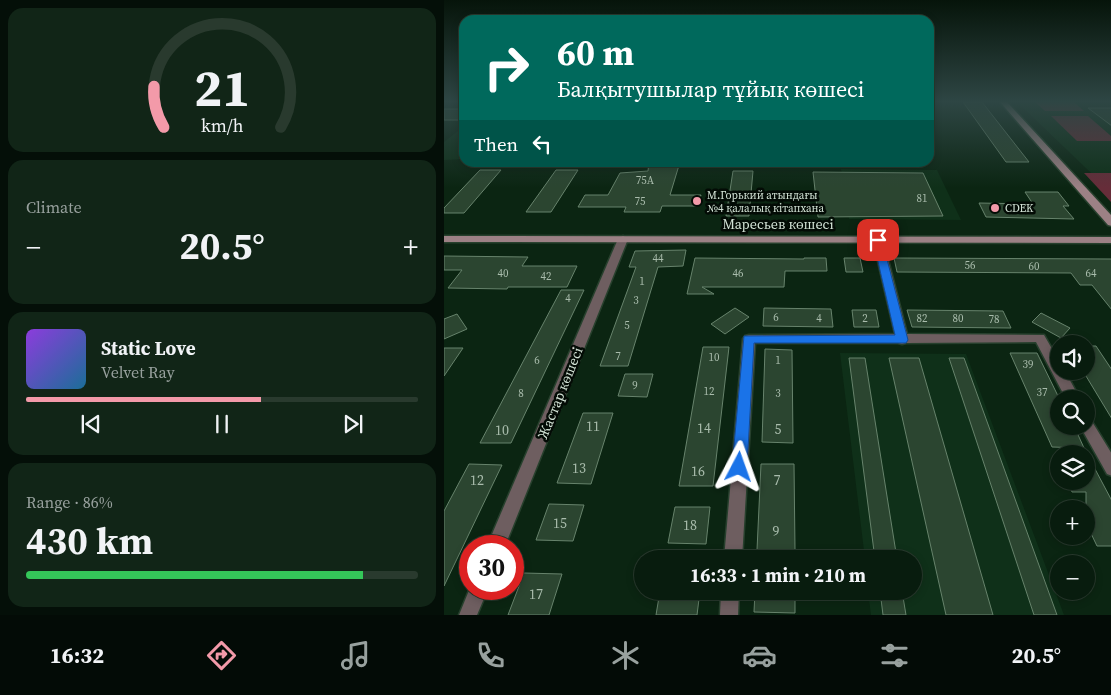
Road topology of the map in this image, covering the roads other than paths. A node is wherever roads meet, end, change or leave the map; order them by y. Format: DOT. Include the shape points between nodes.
graph roads {
  1 [pos="1029,131"];
  2 [pos="1111,223"];
  3 [pos="444,239"];
  4 [pos="623,239"];
  5 [pos="878,240"];
  6 [pos="1111,240"];
  7 [pos="902,340"];
  8 [pos="1068,390"];
  9 [pos="1092,435"];
  10 [pos="1111,469"];
  11 [pos="501,535"];
  12 [pos="734,550"];
  13 [pos="474,600"];
  14 [pos="730,600"];
  15 [pos="468,615"];
  16 [pos="729,615"];
  1 -- 2 [label="main road"];
  3 -- 4 [label="main road, Маресьев көшесі"];
  4 -- 5 [label="main road, Маресьев көшесі"];
  4 -- 11 [label="street, Жастар көшесі"];
  5 -- 6 [label="main road, Маресьев көшесі"];
  5 -- 7 [label="street"];
  7 -- 8 [label="street" via="1040,338"];
  7 -- 12 [label="street" via="749,339"];
  9 -- 10 [label="street"];
  13 -- 15 [label="street"];
  14 -- 16 [label="street"];
}
